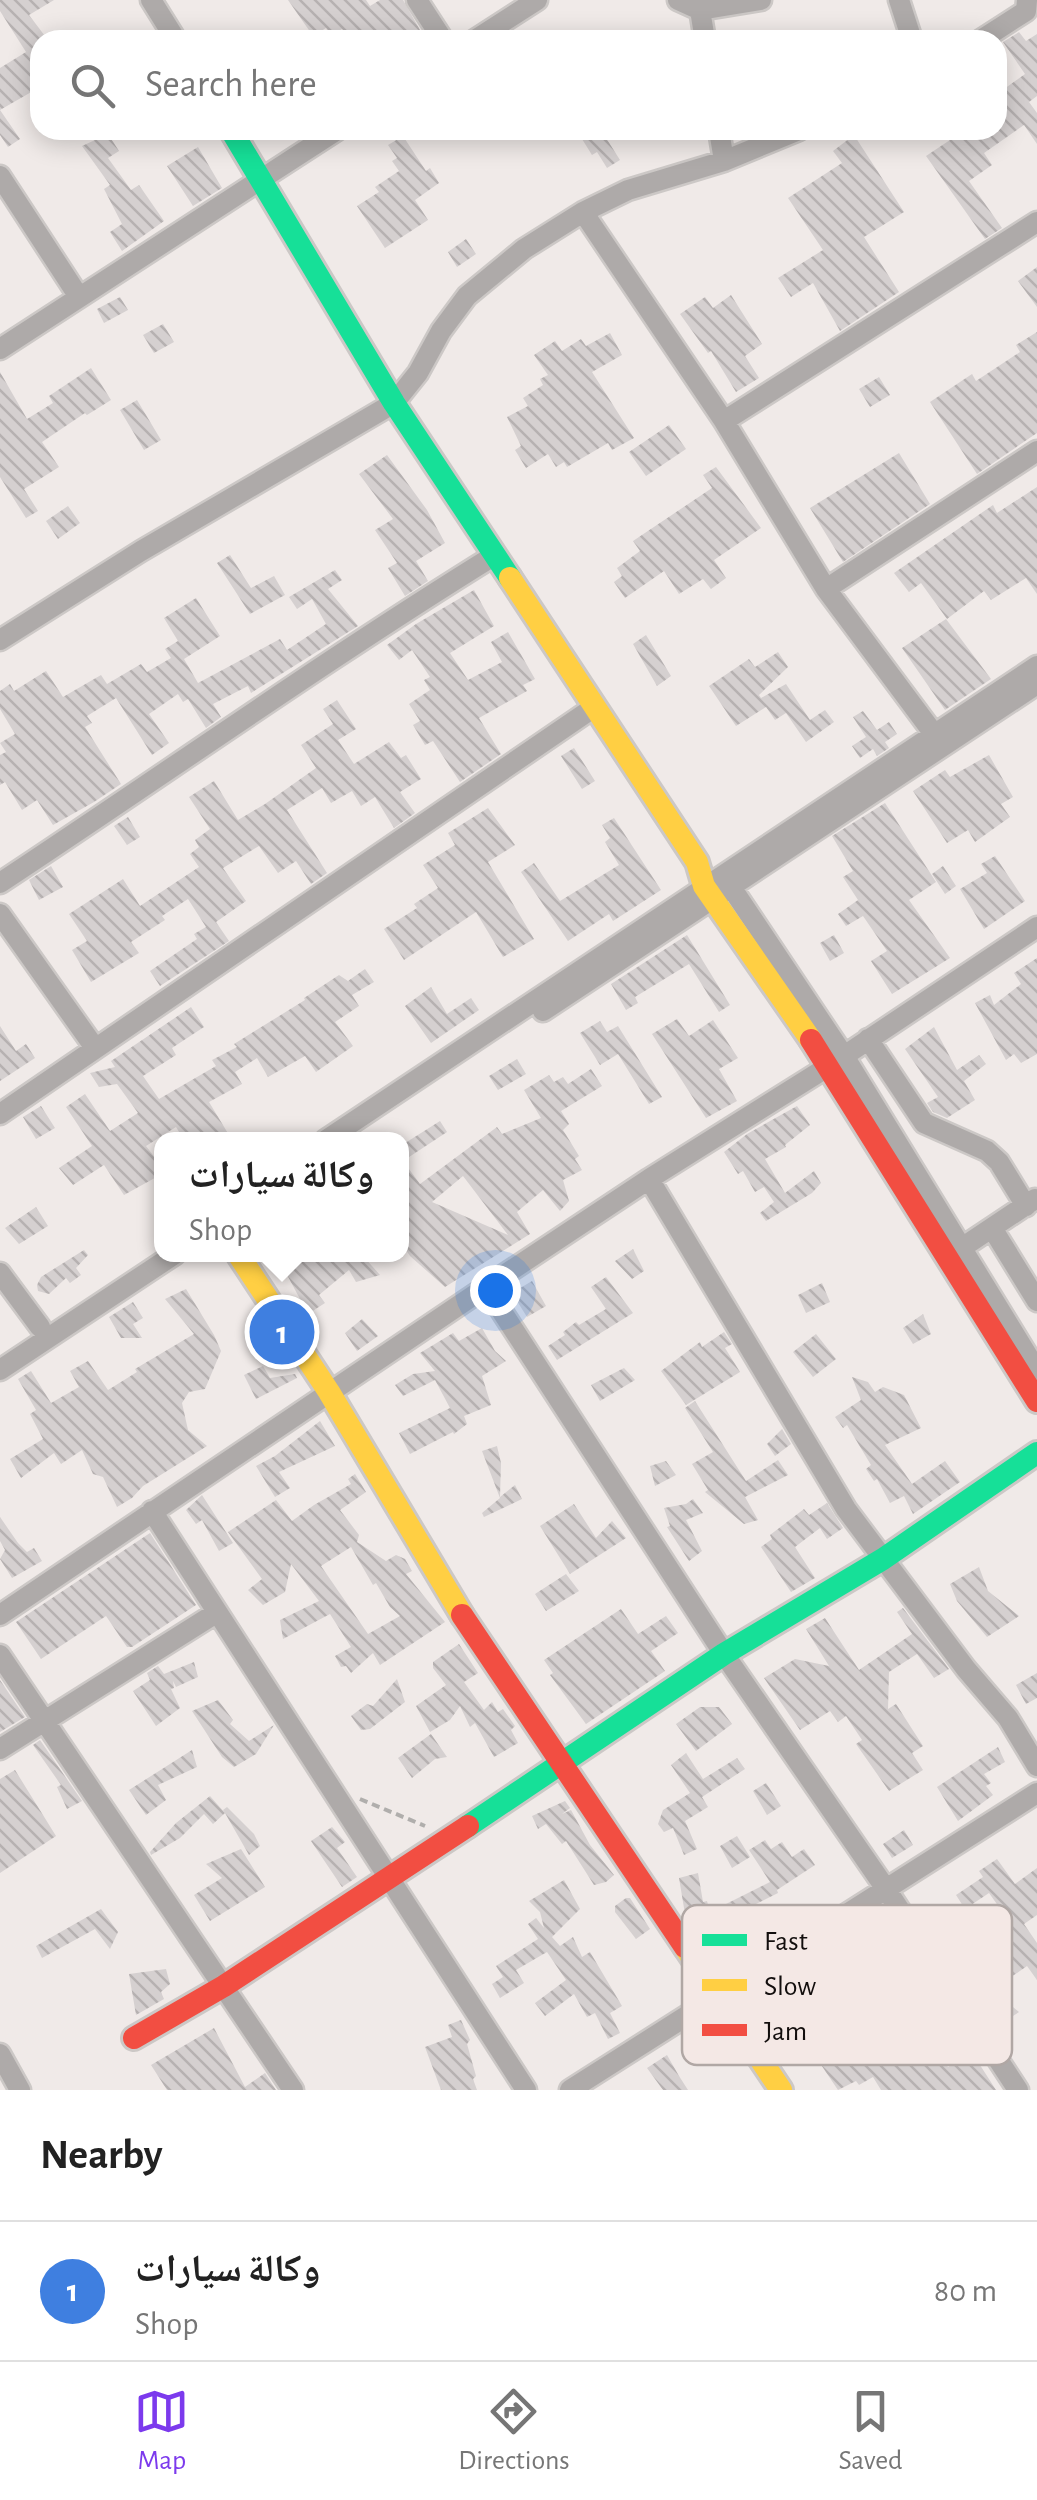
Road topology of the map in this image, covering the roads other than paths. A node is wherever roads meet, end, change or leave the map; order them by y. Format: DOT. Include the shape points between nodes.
graph roads {
  1 [pos="151,0"];
  2 [pos="417,0"];
  3 [pos="537,0"];
  4 [pos="678,0"];
  5 [pos="761,0"];
  6 [pos="899,0"];
  7 [pos="1027,0"];
  8 [pos="700,10"];
  9 [pos="170,30"];
  10 [pos="436,30"];
  11 [pos="490,30"];
  12 [pos="703,30"];
  13 [pos="909,30"];
  14 [pos="997,30"];
  15 [pos="237,140"];
  16 [pos="322,140"];
  17 [pos="721,140"];
  18 [pos="774,140"];
  19 [pos="724,160"];
  20 [pos="0,176"];
  21 [pos="262,179"];
  22 [pos="583,212"];
  23 [pos="1037,222"];
  24 [pos="79,297"];
  25 [pos="0,349"];
  26 [pos="394,403"];
  27 [pos="724,421"];
  28 [pos="1037,451"];
  29 [pos="496,555"];
  30 [pos="826,590"];
  31 [pos="0,640"];
  32 [pos="1037,666"];
  33 [pos="1037,684"];
  34 [pos="593,708"];
  35 [pos="934,734"];
  36 [pos="0,884"];
  37 [pos="718,886"];
  38 [pos="0,914"];
  39 [pos="1037,927"];
  40 [pos="868,1040"];
  41 [pos="95,1048"];
  42 [pos="836,1061"];
  43 [pos="0,1114"];
  44 [pos="338,1132"];
  45 [pos="362,1132"];
  46 [pos="648,1179"];
  47 [pos="1032,1202"];
  48 [pos="992,1228"];
  49 [pos="960,1249"];
  50 [pos="154,1253"];
  51 [pos="163,1262"];
  52 [pos="243,1262"];
  53 [pos="0,1273"];
  54 [pos="486,1286"];
  55 [pos="1037,1300"];
  56 [pos="40,1327"];
  57 [pos="0,1354"];
  58 [pos="0,1370"];
  59 [pos="1037,1371"];
  60 [pos="329,1392"];
  61 [pos="1037,1401"];
  62 [pos="1037,1453"];
  63 [pos="152,1511"];
  64 [pos="883,1559"];
  65 [pos="216,1613"];
  66 [pos="0,1615"];
  67 [pos="0,1654"];
  68 [pos="724,1654"];
  69 [pos="45,1720"];
  70 [pos="0,1749"];
  71 [pos="563,1762"];
  72 [pos="1037,1766"];
  73 [pos="1037,1793"];
  74 [pos="389,1880"];
  75 [pos="886,1889"];
  76 [pos="861,1905"];
  77 [pos="897,1905"];
  78 [pos="682,1941"];
  79 [pos="224,1986"];
  80 [pos="682,2020"];
  81 [pos="134,2038"];
  82 [pos="0,2054"];
  83 [pos="764,2065"];
  84 [pos="1002,2065"];
  85 [pos="20,2090"];
  86 [pos="293,2090"];
  87 [pos="526,2090"];
  88 [pos="570,2090"];
  89 [pos="781,2090"];
  90 [pos="1018,2090"];
  1 -- 9 [label="street"];
  2 -- 10 [label="street"];
  3 -- 11 [label="street"];
  4 -- 8 [label="street"];
  5 -- 8 [label="street"];
  6 -- 13 [label="street"];
  7 -- 14 [label="street" via="1026,11"];
  8 -- 12 [label="street"];
  15 -- 21 [label="street"];
  16 -- 21 [label="street"];
  17 -- 19 [label="street"];
  18 -- 19 [label="street"];
  19 -- 22 [label="street" via="628,190"];
  20 -- 24 [label="street"];
  21 -- 24 [label="street"];
  21 -- 26 [label="street"];
  22 -- 26 [label="street" via="466,296"];
  22 -- 27 [label="street"];
  23 -- 27 [label="street"];
  24 -- 25 [label="street"];
  26 -- 29 [label="street"];
  26 -- 31 [label="street"];
  27 -- 30 [label="street"];
  28 -- 30 [label="street"];
  29 -- 34 [label="street"];
  29 -- 36 [label="street" via="365,635"];
  30 -- 35 [label="street"];
  32 -- 35 [label="street"];
  33 -- 37 [label="street"];
  34 -- 37 [label="street"];
  34 -- 41 [label="street"];
  35 -- 37 [label="street"];
  37 -- 42 [label="street"];
  37 -- 44 [label="street"];
  37 -- 45 [label="street"];
  38 -- 41 [label="street"];
  39 -- 40 [label="street"];
  40 -- 42 [label="street"];
  40 -- 47 [label="street" via="924,1123 987,1152"];
  41 -- 43 [label="street"];
  42 -- 46 [label="street"];
  42 -- 49 [label="street"];
  42 -- 61 [label="street"];
  46 -- 54 [label="street"];
  46 -- 64 [label="street" via="799,1435"];
  47 -- 48 [label="street"];
  48 -- 49 [label="street"];
  48 -- 55 [label="street"];
  49 -- 59 [label="street"];
  50 -- 56 [label="street"];
  51 -- 58 [label="street"];
  52 -- 60 [label="street"];
  53 -- 56 [label="street"];
  54 -- 60 [label="street"];
  54 -- 68 [label="street"];
  56 -- 57 [label="street"];
  60 -- 63 [label="street"];
  60 -- 71 [label="street" via="442,1586"];
  62 -- 64 [label="street"];
  63 -- 65 [label="street"];
  63 -- 66 [label="street"];
  64 -- 68 [label="street"];
  64 -- 72 [label="street" via="1008,1718"];
  65 -- 69 [label="street"];
  65 -- 74 [label="street"];
  67 -- 69 [label="street"];
  68 -- 71 [label="street"];
  68 -- 75 [label="street"];
  69 -- 70 [label="street"];
  69 -- 79 [label="street"];
  71 -- 74 [label="street"];
  71 -- 78 [label="street"];
  73 -- 75 [label="street"];
  74 -- 79 [label="street"];
  74 -- 87 [label="street"];
  75 -- 76 [label="street"];
  75 -- 77 [label="street"];
  79 -- 81 [label="street"];
  79 -- 86 [label="street"];
  80 -- 88 [label="street"];
  82 -- 85 [label="street"];
  83 -- 89 [label="street"];
  84 -- 90 [label="street"];
}
